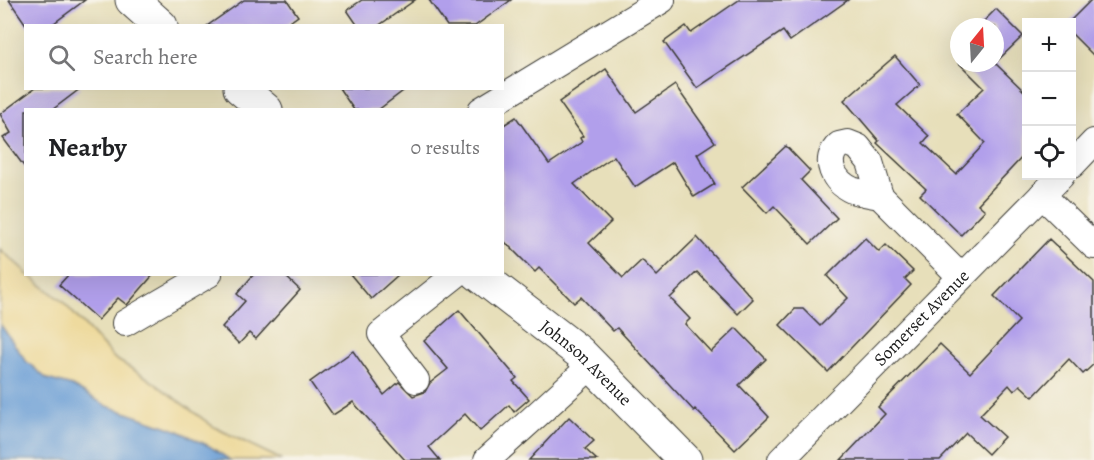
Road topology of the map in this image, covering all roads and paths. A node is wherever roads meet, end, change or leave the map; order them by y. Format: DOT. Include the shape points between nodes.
graph roads {
  1 [pos="132,0"];
  2 [pos="662,0"];
  3 [pos="159,24"];
  4 [pos="242,90"];
  5 [pos="264,108"];
  6 [pos="485,108"];
  7 [pos="1094,142"];
  8 [pos="1076,160"];
  9 [pos="1057,180"];
  10 [pos="1042,195"];
  11 [pos="880,196"];
  12 [pos="1094,246"];
  13 [pos="206,276"];
  14 [pos="454,276"];
  15 [pos="481,276"];
  16 [pos="961,277"];
  17 [pos="125,323"];
  18 [pos="592,365"];
  19 [pos="416,380"];
  20 [pos="487,460"];
  21 [pos="685,460"];
  22 [pos="781,460"];
  1 -- 3 [label="street"];
  2 -- 6 [label="street"];
  4 -- 5 [label="street"];
  7 -- 8 [label="street"];
  9 -- 10 [label="street, Somerset Avenue"];
  10 -- 12 [label="street"];
  10 -- 16 [label="street, Somerset Avenue"];
  11 -- 16 [label="street"];
  13 -- 17 [label="street"];
  14 -- 19 [label="street" via="381,334"];
  15 -- 18 [label="street, Johnson Avenue"];
  16 -- 22 [label="street, Somerset Avenue"];
  18 -- 20 [label="street"];
  18 -- 21 [label="street, Johnson Avenue"];
}
